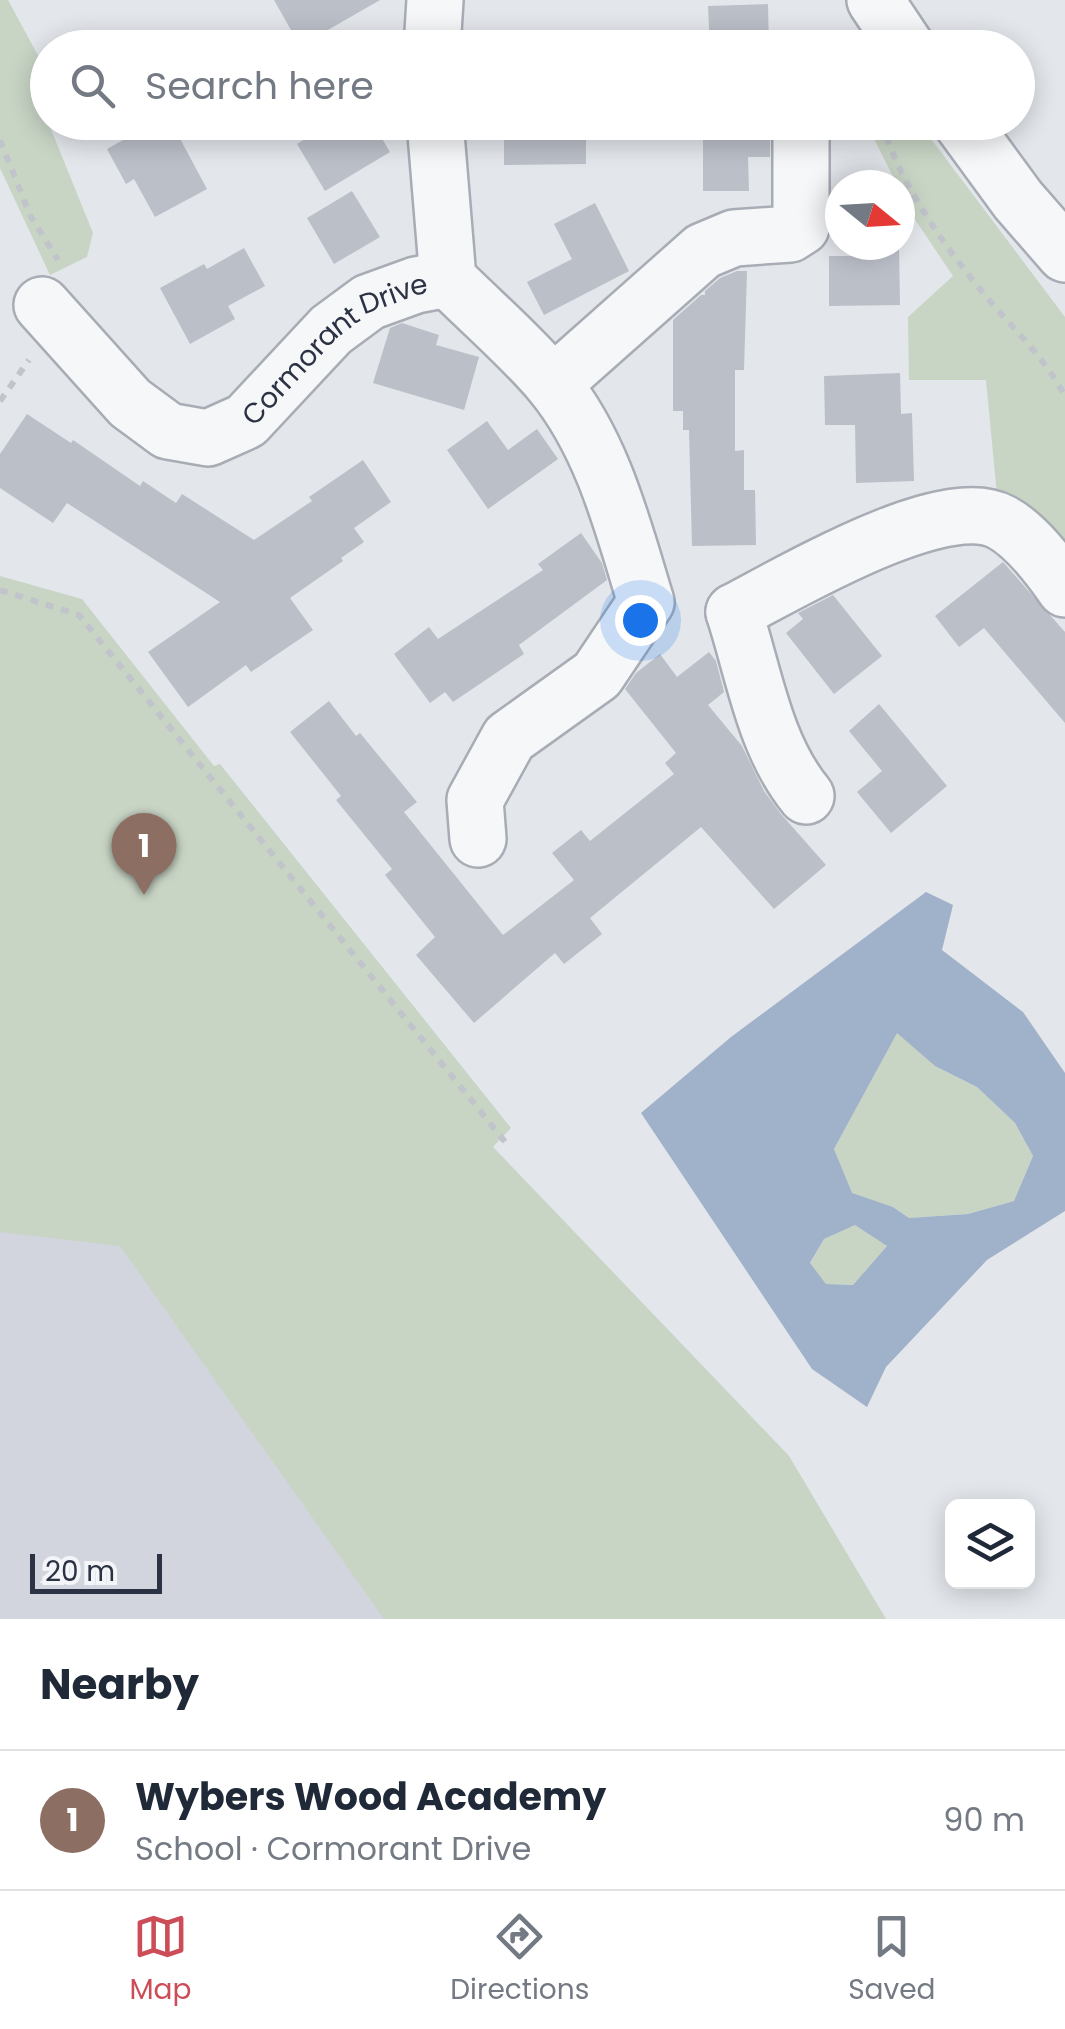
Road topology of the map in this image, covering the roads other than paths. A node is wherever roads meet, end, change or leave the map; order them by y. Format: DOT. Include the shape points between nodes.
graph roads {
  1 [pos="435,0"];
  2 [pos="874,0"];
  3 [pos="433,30"];
  4 [pos="895,30"];
  5 [pos="436,140"];
  6 [pos="801,140"];
  7 [pos="975,140"];
  8 [pos="1065,254"];
  9 [pos="448,279"];
  10 [pos="42,305"];
  11 [pos="553,384"];
  12 [pos="1065,589"];
  13 [pos="646,602"];
  14 [pos="734,612"];
  15 [pos="806,796"];
  16 [pos="478,839"];
  1 -- 3 [label="street"];
  2 -- 4 [label="street"];
  5 -- 9 [label="street, Cormorant Drive"];
  6 -- 11 [label="street" via="801,227 790,234 734,238 703,251"];
  7 -- 8 [label="street"];
  9 -- 10 [label="street, Cormorant Drive" via="368,302 331,330 246,421 208,438 168,431 130,403"];
  9 -- 11 [label="street, Cormorant Drive"];
  11 -- 13 [label="street, Cormorant Drive" via="612,490"];
  12 -- 14 [label="street" via="1000,520 952,517 836,558"];
  13 -- 14 [label="street"];
  13 -- 16 [label="street" via="597,675 509,738 474,800"];
  14 -- 15 [label="street" via="775,745"];
}
